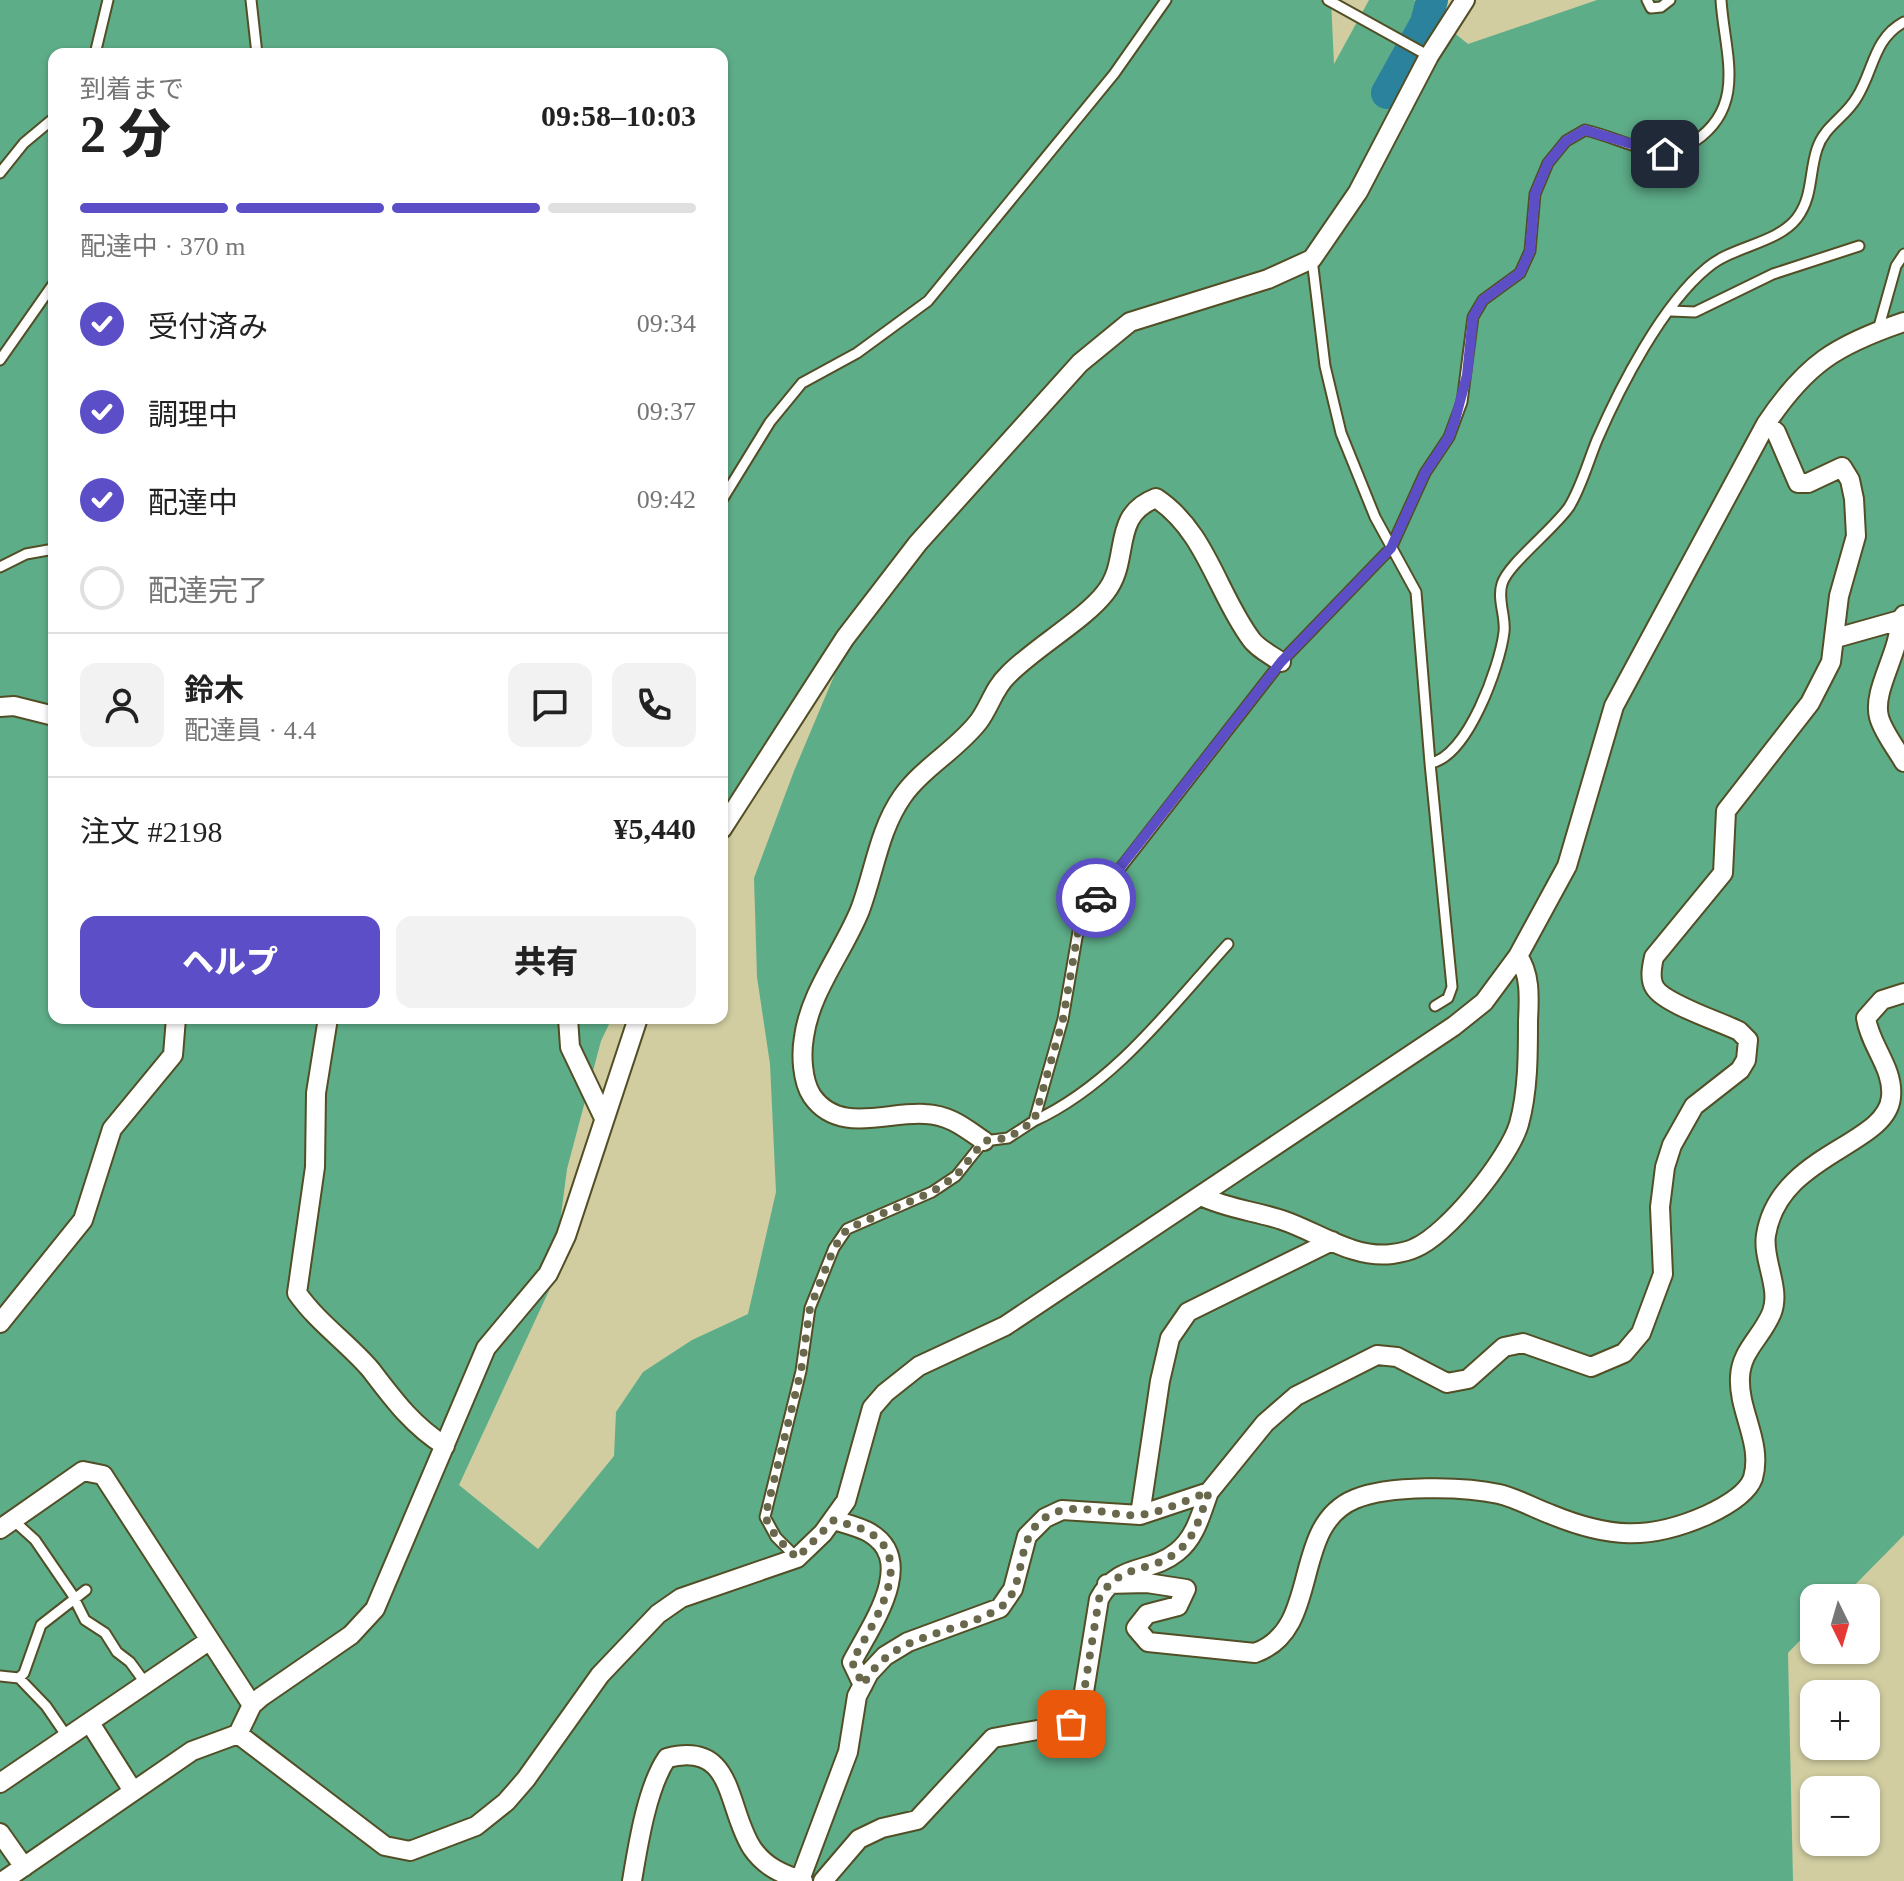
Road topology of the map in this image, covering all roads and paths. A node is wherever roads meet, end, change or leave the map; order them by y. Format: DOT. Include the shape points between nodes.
graph roads {
  1 [pos="108,0"];
  2 [pos="251,0"];
  3 [pos="1166,0"];
  4 [pos="1328,0"];
  5 [pos="1465,0"];
  6 [pos="1647,0"];
  7 [pos="1670,0"];
  8 [pos="1721,0"];
  9 [pos="1904,22"];
  10 [pos="96,48"];
  11 [pos="256,48"];
  12 [pos="1429,56"];
  13 [pos="48,123"];
  14 [pos="0,173"];
  15 [pos="1859,246"];
  16 [pos="1904,254"];
  17 [pos="1312,259"];
  18 [pos="48,292"];
  19 [pos="1671,311"];
  20 [pos="1904,322"];
  21 [pos="1878,331"];
  22 [pos="0,360"];
  23 [pos="1766,424"];
  24 [pos="728,490"];
  25 [pos="1391,548"];
  26 [pos="48,550"];
  27 [pos="0,567"];
  28 [pos="1902,617"];
  29 [pos="1836,638"];
  30 [pos="1281,662"];
  31 [pos="0,707"];
  32 [pos="48,714"];
  33 [pos="1904,762"];
  34 [pos="1430,763"];
  35 [pos="728,820"];
  36 [pos="1228,944"];
  37 [pos="1518,956"];
  38 [pos="1904,993"];
  39 [pos="1435,1006"];
  40 [pos="176,1024"];
  41 [pos="327,1024"];
  42 [pos="568,1024"];
  43 [pos="636,1024"];
  44 [pos="603,1116"];
  45 [pos="1034,1121"];
  46 [pos="984,1141"];
  47 [pos="1201,1196"];
  48 [pos="1332,1241"];
  49 [pos="0,1323"];
  50 [pos="445,1446"];
  51 [pos="1209,1492"];
  52 [pos="1140,1515"];
  53 [pos="834,1520"];
  54 [pos="7,1524"];
  55 [pos="797,1558"];
  56 [pos="1107,1584"];
  57 [pos="86,1590"];
  58 [pos="74,1597"];
  59 [pos="210,1640"];
  60 [pos="0,1676"];
  61 [pos="19,1678"];
  62 [pos="146,1684"];
  63 [pos="863,1685"];
  64 [pos="252,1705"];
  65 [pos="90,1723"];
  66 [pos="238,1734"];
  67 [pos="68,1738"];
  68 [pos="0,1783"];
  69 [pos="133,1791"];
  70 [pos="0,1833"];
  71 [pos="24,1867"];
  72 [pos="801,1880"];
  73 [pos="3,1881"];
  74 [pos="632,1881"];
  75 [pos="823,1881"];
  1 -- 10 [label="lane"];
  2 -- 11 [label="lane"];
  3 -- 24 [label="lane" via="1114,74 928,301 857,353 802,383 770,422"];
  4 -- 12 [label="lane"];
  5 -- 12 [label="street"];
  6 -- 7 [label="lane" via="1651,8"];
  8 -- 25 [label="lane" via="1731,87 1720,114 1702,136 1665,154 1585,130 1566,141 1548,163 1535,194 1530,251 1520,273 1483,300 1473,317 1462,402"];
  9 -- 19 [label="lane" via="1875,51 1856,100 1827,128 1817,149 1807,201 1795,221 1708,266"];
  12 -- 17 [label="street" via="1358,192"];
  13 -- 14 [label="lane"];
  15 -- 19 [label="lane" via="1773,274 1695,312"];
  16 -- 21 [label="lane"];
  17 -- 25 [label="lane" via="1325,366 1341,433"];
  17 -- 35 [label="street" via="1268,279 1130,322 1080,363 918,543 845,638"];
  18 -- 22 [label="lane"];
  19 -- 34 [label="lane" via="1615,398 1571,504 1549,534 1508,570 1501,586 1504,630 1493,676 1459,744 1442,761"];
  20 -- 21 [label="street"];
  21 -- 23 [label="street" via="1834,351 1793,384"];
  23 -- 29 [label="street" via="1776,432 1798,483 1842,467 1850,480 1856,536 1839,596"];
  23 -- 37 [label="street" via="1614,706 1567,866"];
  25 -- 30 [label="lane"];
  25 -- 34 [label="lane" via="1416,592"];
  26 -- 27 [label="lane"];
  28 -- 29 [label="street"];
  28 -- 33 [label="street" via="1900,641 1877,701 1880,719"];
  29 -- 51 [label="street" via="1831,662 1810,703 1726,811 1723,873 1654,957 1654,988 1739,1031 1750,1050 1740,1070 1694,1106 1672,1145 1661,1185 1663,1274 1641,1333 1613,1361 1591,1367 1523,1343 1504,1347 1460,1382 1434,1379 1397,1357 1361,1360 1296,1396 1265,1423"];
  30 -- 45 [label="lane" via="1080,920 1063,1019"];
  30 -- 46 [label="street" via="1252,641 1197,540 1156,498 1132,512 1118,572 1104,595 1007,675 980,719 904,794 890,816 860,910 809,1013 805,1075 812,1096 831,1113 854,1119 925,1113 953,1119"];
  31 -- 32 [label="street"];
  34 -- 39 [label="lane" via="1452,987 1448,998"];
  36 -- 45 [label="lane" via="1149,1031 1071,1104"];
  37 -- 47 [label="street" via="1484,1002 1454,1026"];
  37 -- 48 [label="street" via="1526,967 1529,992 1528,1055 1519,1123 1507,1151 1446,1226 1415,1248 1365,1254"];
  38 -- 56 [label="street" via="1882,1000 1866,1018 1890,1076 1892,1099 1886,1113 1870,1131 1808,1166 1770,1221 1765,1237 1772,1312 1744,1355 1740,1376 1755,1457 1752,1480 1741,1494 1692,1521 1642,1535 1580,1527 1500,1494 1412,1489 1361,1497 1345,1503 1318,1537 1287,1630 1255,1653 1148,1642 1136,1628 1147,1614 1178,1606 1186,1589"];
  40 -- 49 [label="street" via="173,1055 112,1129 83,1220"];
  41 -- 50 [label="street" via="297,1293 370,1370 386,1395"];
  42 -- 44 [label="street" via="570,1047"];
  43 -- 44 [label="street"];
  44 -- 50 [label="street" via="566,1236 548,1274 486,1348"];
  45 -- 46 [label="lane" via="1008,1138"];
  46 -- 55 [label="lane" via="956,1176 932,1192 847,1229 822,1274 765,1517"];
  47 -- 48 [label="street"];
  47 -- 53 [label="street" via="1005,1326 919,1366 885,1393 872,1408 846,1501"];
  48 -- 52 [label="street" via="1188,1312 1170,1338 1163,1367"];
  50 -- 64 [label="street" via="375,1609 351,1635"];
  51 -- 52 [label="street"];
  51 -- 56 [label="street" via="1192,1536 1176,1554"];
  52 -- 63 [label="street" via="1062,1510 1045,1518 1027,1536 1013,1589 1000,1608 908,1642 885,1656"];
  53 -- 55 [label="street"];
  53 -- 63 [label="street" via="870,1533 887,1548 891,1569 888,1590 852,1662"];
  54 -- 58 [label="lane" via="35,1540"];
  54 -- 59 [label="street" via="83,1471 103,1475"];
  55 -- 66 [label="street" via="681,1598 658,1614 600,1675 506,1802 476,1826 433,1845 410,1851 385,1846"];
  56 -- 75 [label="street" via="1099,1599 1082,1704 1071,1724 993,1738 917,1820 859,1839"];
  57 -- 58 [label="lane"];
  58 -- 61 [label="lane" via="41,1625"];
  58 -- 62 [label="lane" via="85,1620 105,1633"];
  59 -- 62 [label="street"];
  59 -- 64 [label="street"];
  60 -- 61 [label="lane"];
  61 -- 67 [label="lane"];
  62 -- 65 [label="street"];
  63 -- 72 [label="street" via="848,1752"];
  64 -- 66 [label="street"];
  65 -- 67 [label="street"];
  65 -- 69 [label="street"];
  66 -- 69 [label="street" via="192,1751"];
  67 -- 68 [label="street"];
  69 -- 71 [label="street"];
  70 -- 71 [label="street"];
  71 -- 73 [label="street"];
  72 -- 74 [label="street" via="766,1864 751,1847 719,1768 703,1756 686,1753 667,1758 657,1773"];
}
